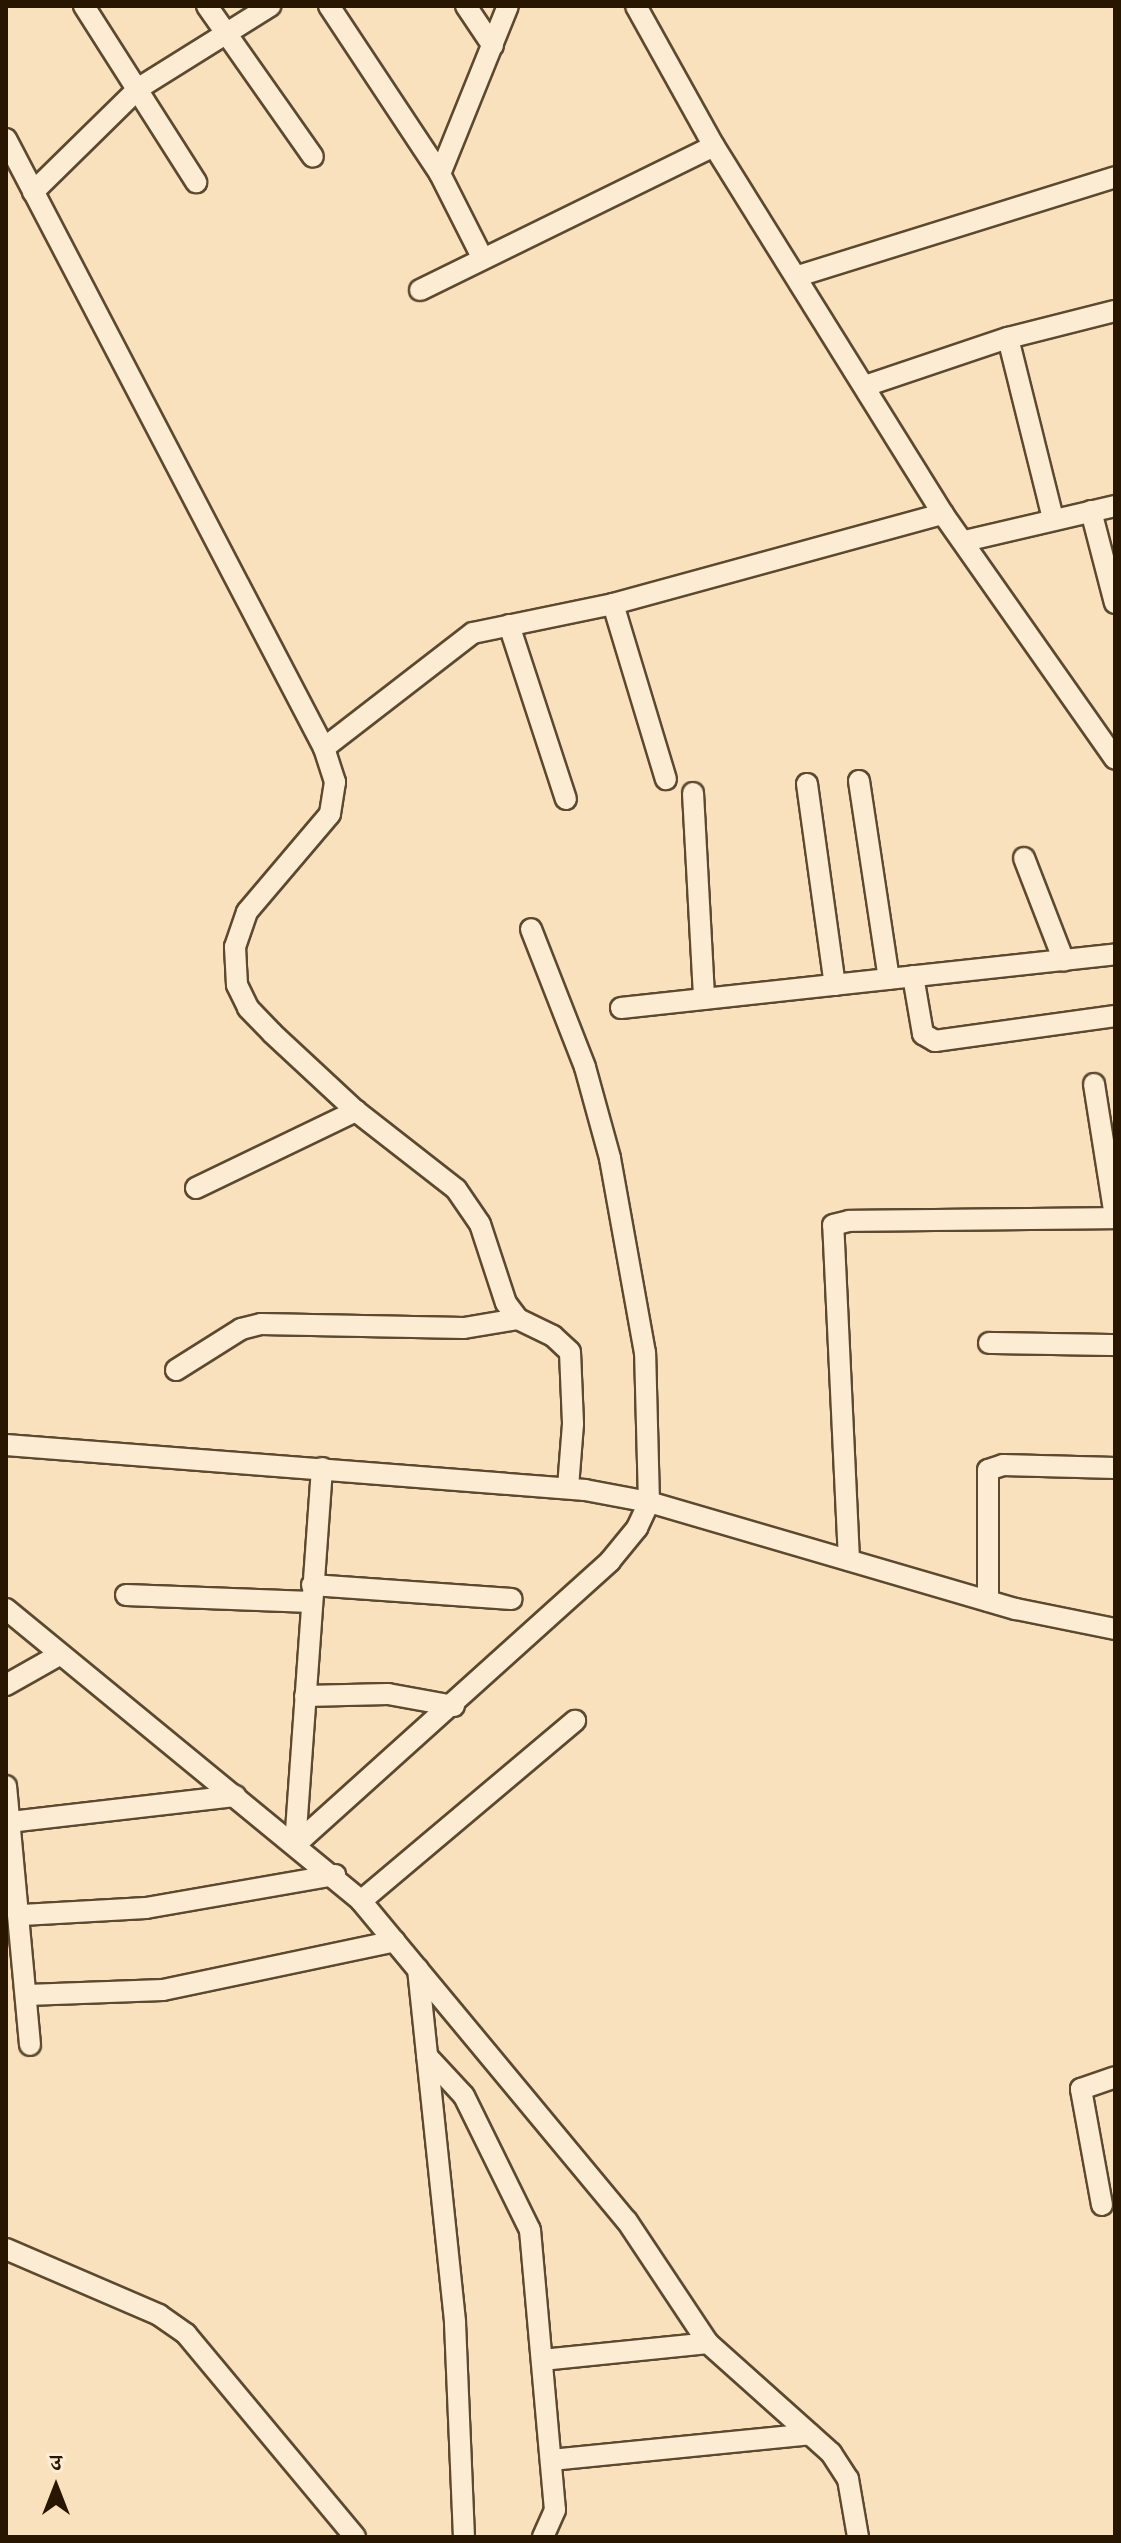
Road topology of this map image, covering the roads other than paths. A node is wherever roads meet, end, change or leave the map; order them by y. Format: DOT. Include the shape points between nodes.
graph roads {
  1 [pos="84,6"];
  2 [pos="207,6"];
  3 [pos="270,6"];
  4 [pos="329,6"];
  5 [pos="466,6"];
  6 [pos="508,6"];
  7 [pos="637,6"];
  8 [pos="226,35"];
  9 [pos="493,46"];
  10 [pos="139,88"];
  11 [pos="6,139"];
  12 [pos="714,146"];
  13 [pos="313,157"];
  14 [pos="440,174"];
  15 [pos="1115,177"];
  16 [pos="196,182"];
  17 [pos="33,192"];
  18 [pos="483,259"];
  19 [pos="798,276"];
  20 [pos="420,290"];
  21 [pos="1115,311"];
  22 [pos="1008,338"];
  23 [pos="865,386"];
  24 [pos="1115,506"];
  25 [pos="1091,511"];
  26 [pos="943,514"];
  27 [pos="1053,519"];
  28 [pos="965,541"];
  29 [pos="1115,603"];
  30 [pos="613,604"];
  31 [pos="509,625"];
  32 [pos="324,748"];
  33 [pos="1115,759"];
  34 [pos="666,779"];
  35 [pos="859,781"];
  36 [pos="807,784"];
  37 [pos="693,793"];
  38 [pos="566,799"];
  39 [pos="1024,858"];
  40 [pos="531,929"];
  41 [pos="1115,954"];
  42 [pos="1064,961"];
  43 [pos="913,976"];
  44 [pos="889,979"];
  45 [pos="835,985"];
  46 [pos="704,999"];
  47 [pos="621,1008"];
  48 [pos="1115,1016"];
  49 [pos="1094,1084"];
  50 [pos="356,1111"];
  51 [pos="196,1188"];
  52 [pos="1115,1218"];
  53 [pos="518,1319"];
  54 [pos="989,1343"];
  55 [pos="1115,1345"];
  56 [pos="176,1370"];
  57 [pos="6,1445"];
  58 [pos="322,1468"];
  59 [pos="1115,1468"];
  60 [pos="568,1488"];
  61 [pos="649,1502"];
  62 [pos="849,1560"];
  63 [pos="312,1594"];
  64 [pos="126,1595"];
  65 [pos="512,1599"];
  66 [pos="988,1601"];
  67 [pos="6,1609"];
  68 [pos="1115,1629"];
  69 [pos="59,1655"];
  70 [pos="6,1685"];
  71 [pos="305,1696"];
  72 [pos="454,1706"];
  73 [pos="575,1721"];
  74 [pos="6,1786"];
  75 [pos="236,1796"];
  76 [pos="10,1822"];
  77 [pos="295,1845"];
  78 [pos="335,1875"];
  79 [pos="361,1901"];
  80 [pos="22,1915"];
  81 [pos="395,1941"];
  82 [pos="418,1969"];
  83 [pos="27,1995"];
  84 [pos="30,2045"];
  85 [pos="427,2056"];
  86 [pos="1115,2077"];
  87 [pos="1102,2205"];
  88 [pos="6,2249"];
  89 [pos="708,2343"];
  90 [pos="542,2360"];
  91 [pos="810,2434"];
  92 [pos="551,2460"];
  93 [pos="355,2537"];
  94 [pos="464,2537"];
  95 [pos="543,2537"];
  96 [pos="858,2537"];
  1 -- 10 [label="street"];
  2 -- 8 [label="street"];
  3 -- 8 [label="street"];
  4 -- 14 [label="street"];
  5 -- 9 [label="street"];
  6 -- 9 [label="street"];
  7 -- 12 [label="street"];
  8 -- 10 [label="street"];
  8 -- 13 [label="street"];
  9 -- 14 [label="street"];
  10 -- 16 [label="street"];
  10 -- 17 [label="street"];
  11 -- 17 [label="street"];
  12 -- 18 [label="street"];
  12 -- 19 [label="street"];
  14 -- 18 [label="street"];
  15 -- 19 [label="street"];
  17 -- 32 [label="street"];
  18 -- 20 [label="street"];
  19 -- 23 [label="street"];
  21 -- 22 [label="street"];
  22 -- 23 [label="street"];
  22 -- 27 [label="street"];
  23 -- 26 [label="street"];
  24 -- 25 [label="street"];
  25 -- 27 [label="street"];
  25 -- 29 [label="street"];
  26 -- 28 [label="street"];
  26 -- 30 [label="street"];
  27 -- 28 [label="street"];
  28 -- 33 [label="street"];
  30 -- 31 [label="street"];
  30 -- 34 [label="street"];
  31 -- 32 [label="street" via="458,640"];
  31 -- 38 [label="street"];
  32 -- 50 [label="street" via="335,782 330,814 247,912 234,967 248,1008"];
  35 -- 44 [label="street"];
  36 -- 45 [label="street"];
  37 -- 46 [label="street"];
  39 -- 42 [label="street"];
  40 -- 61 [label="street" via="585,1067 610,1158 645,1353"];
  41 -- 42 [label="street"];
  42 -- 43 [label="street"];
  43 -- 44 [label="street"];
  43 -- 48 [label="street" via="923,1034 935,1041"];
  44 -- 45 [label="street"];
  45 -- 46 [label="street"];
  46 -- 47 [label="street"];
  49 -- 52 [label="street"];
  50 -- 51 [label="street"];
  50 -- 53 [label="street" via="469,1203 506,1303"];
  52 -- 62 [label="street" via="833,1225"];
  53 -- 56 [label="street" via="464,1328 261,1324 241,1329"];
  53 -- 60 [label="street" via="553,1336 570,1352"];
  54 -- 55 [label="street"];
  57 -- 58 [label="street"];
  58 -- 60 [label="street"];
  58 -- 63 [label="street"];
  59 -- 66 [label="street" via="1003,1465 988,1470"];
  60 -- 61 [label="street"];
  61 -- 62 [label="street"];
  61 -- 72 [label="street" via="637,1528 610,1561"];
  62 -- 66 [label="street"];
  63 -- 64 [label="street"];
  63 -- 65 [label="street"];
  63 -- 71 [label="street"];
  66 -- 68 [label="street"];
  67 -- 69 [label="street"];
  69 -- 70 [label="street"];
  69 -- 75 [label="street"];
  71 -- 72 [label="street" via="366,1692"];
  71 -- 77 [label="street"];
  72 -- 77 [label="street"];
  73 -- 79 [label="street"];
  74 -- 76 [label="street"];
  75 -- 76 [label="street"];
  75 -- 77 [label="street"];
  76 -- 80 [label="street"];
  77 -- 78 [label="street"];
  78 -- 79 [label="street"];
  78 -- 80 [label="street" via="146,1908"];
  79 -- 81 [label="street"];
  80 -- 83 [label="street"];
  81 -- 82 [label="street"];
  81 -- 83 [label="street" via="163,1990"];
  82 -- 85 [label="street"];
  82 -- 89 [label="street" via="627,2221"];
  83 -- 84 [label="street"];
  85 -- 90 [label="street" via="464,2096 530,2230"];
  85 -- 94 [label="street" via="455,2323"];
  86 -- 87 [label="street" via="1085,2083 1081,2089"];
  88 -- 93 [label="street" via="159,2315 186,2334"];
  89 -- 90 [label="street"];
  89 -- 91 [label="street"];
  90 -- 92 [label="street"];
  91 -- 92 [label="street"];
  91 -- 96 [label="street" via="848,2479"];
  92 -- 95 [label="street" via="555,2510"];
}
